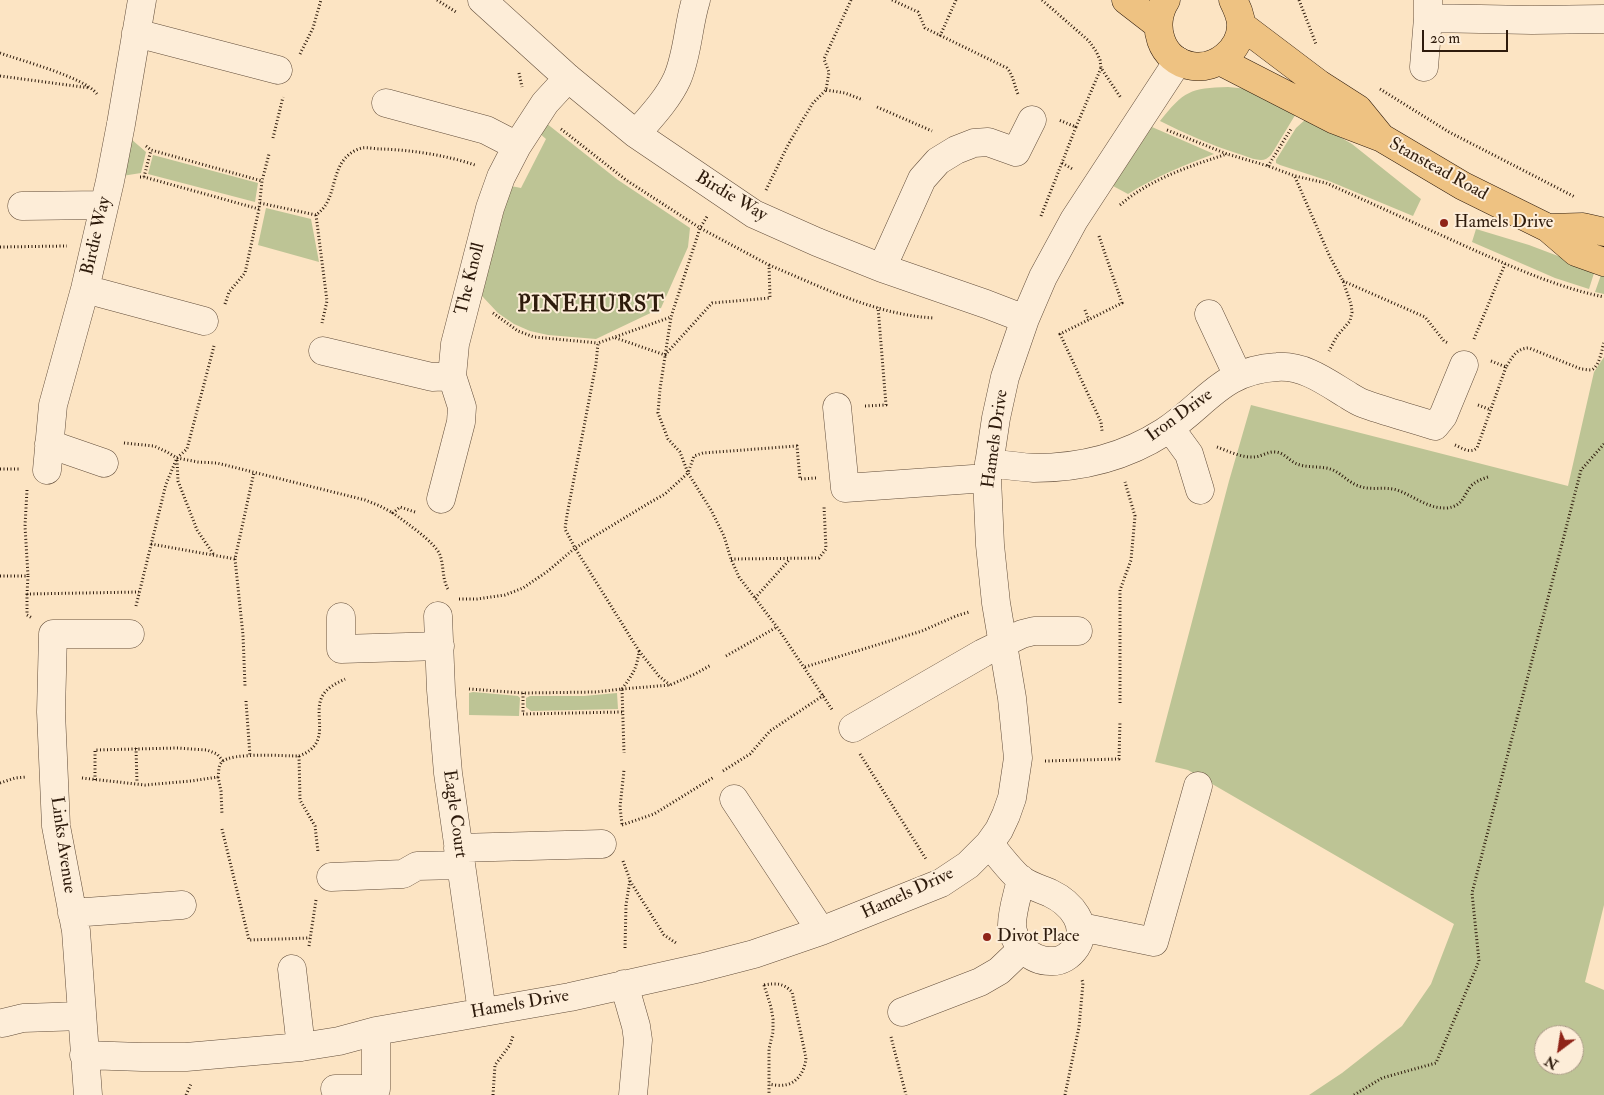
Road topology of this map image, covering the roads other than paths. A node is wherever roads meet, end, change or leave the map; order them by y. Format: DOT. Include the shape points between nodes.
graph roads {
  1 [pos="142,0"];
  2 [pos="482,0"];
  3 [pos="696,0"];
  4 [pos="1126,0"];
  5 [pos="1239,9"];
  6 [pos="1428,9"];
  7 [pos="1161,12"];
  8 [pos="1604,19"];
  9 [pos="136,33"];
  10 [pos="1178,61"];
  11 [pos="1220,61"];
  12 [pos="1424,67"];
  13 [pos="278,70"];
  14 [pos="568,78"];
  15 [pos="386,104"];
  16 [pos="1032,120"];
  17 [pos="636,134"];
  18 [pos="1382,138"];
  19 [pos="517,146"];
  20 [pos="107,193"];
  21 [pos="22,206"];
  22 [pos="1548,228"];
  23 [pos="1604,232"];
  24 [pos="1604,262"];
  25 [pos="882,268"];
  26 [pos="85,289"];
  27 [pos="1209,314"];
  28 [pos="1025,319"];
  29 [pos="215,324"];
  30 [pos="323,351"];
  31 [pos="1466,358"];
  32 [pos="452,376"];
  33 [pos="1238,376"];
  34 [pos="837,407"];
  35 [pos="1170,428"];
  36 [pos="111,453"];
  37 [pos="988,471"];
  38 [pos="1200,490"];
  39 [pos="441,499"];
  40 [pos="446,607"];
  41 [pos="340,617"];
  42 [pos="1078,630"];
  43 [pos="130,634"];
  44 [pos="1002,643"];
  45 [pos="440,646"];
  46 [pos="849,732"];
  47 [pos="1198,786"];
  48 [pos="734,799"];
  49 [pos="616,844"];
  50 [pos="989,844"];
  51 [pos="459,856"];
  52 [pos="322,877"];
  53 [pos="1021,880"];
  54 [pos="182,906"];
  55 [pos="72,913"];
  56 [pos="1082,927"];
  57 [pos="821,931"];
  58 [pos="1022,948"];
  59 [pos="292,969"];
  60 [pos="624,984"];
  61 [pos="482,1012"];
  62 [pos="902,1012"];
  63 [pos="82,1016"];
  64 [pos="3,1024"];
  65 [pos="376,1031"];
  66 [pos="301,1047"];
  67 [pos="84,1055"];
  68 [pos="334,1089"];
  69 [pos="88,1095"];
  70 [pos="633,1095"];
  1 -- 9 [label="street, Birdie Way"];
  2 -- 14 [label="street, Birdie Way"];
  3 -- 17 [label="street" via="677,79 660,106"];
  4 -- 7 [label="main road"];
  5 -- 11 [label="main road" via="1238,40"];
  5 -- 18 [label="main road, Stanstead Road" via="1319,84 1358,109"];
  6 -- 8 [label="street" via="1532,20"];
  6 -- 12 [label="street"];
  7 -- 10 [label="main road" via="1160,39"];
  9 -- 13 [label="street"];
  9 -- 20 [label="street, Birdie Way"];
  10 -- 11 [label="main road" via="1191,66 1206,66"];
  10 -- 28 [label="street, Hamels Drive" via="1074,220"];
  11 -- 18 [label="main road, Stanstead Road" via="1336,120"];
  14 -- 17 [label="street, Birdie Way"];
  14 -- 19 [label="street, The Knoll" via="546,103"];
  15 -- 19 [label="street" via="486,130"];
  16 -- 25 [label="street" via="1016,152 988,142 956,150 938,161 922,179"];
  17 -- 25 [label="street, Birdie Way" via="754,214"];
  18 -- 22 [label="main road, Stanstead Road" via="1463,186"];
  19 -- 32 [label="street, The Knoll" via="490,208 455,344"];
  20 -- 21 [label="street"];
  20 -- 26 [label="street, Birdie Way"];
  22 -- 23 [label="main road, Stanstead Road" via="1583,227"];
  22 -- 24 [label="main road, Stanstead Road" via="1576,252"];
  25 -- 28 [label="street, Birdie Way"];
  26 -- 29 [label="street"];
  26 -- 36 [label="street, Birdie Way" via="41,461"];
  27 -- 33 [label="street"];
  28 -- 37 [label="street, Hamels Drive" via="1005,378"];
  30 -- 32 [label="street" via="432,377"];
  31 -- 33 [label="street, Iron Drive" via="1443,416 1435,426 1360,403 1316,376 1296,368 1278,367"];
  32 -- 39 [label="street, The Knoll" via="462,407 461,422"];
  33 -- 35 [label="street, Iron Drive" via="1208,395"];
  34 -- 37 [label="street, Iron Drive" via="834,490"];
  35 -- 37 [label="street, Iron Drive" via="1118,455 1086,464"];
  35 -- 38 [label="street" via="1189,454"];
  37 -- 44 [label="street, Hamels Drive" via="990,545"];
  40 -- 45 [label="street, Eagle Court"];
  41 -- 45 [label="street" via="341,649"];
  42 -- 44 [label="street" via="1034,630"];
  43 -- 55 [label="street, Links Avenue" via="53,634 51,712 56,826"];
  44 -- 46 [label="street"];
  44 -- 50 [label="street, Hamels Drive" via="1012,698 1017,762 1012,798"];
  45 -- 51 [label="street, Eagle Court" via="448,774"];
  47 -- 56 [label="street" via="1154,942"];
  48 -- 57 [label="street"];
  49 -- 51 [label="street"];
  50 -- 53 [label="street"];
  50 -- 57 [label="street, Hamels Drive" via="968,865 941,883"];
  51 -- 52 [label="street" via="417,866 403,874"];
  51 -- 61 [label="street, Eagle Court"];
  53 -- 56 [label="street" via="1053,894 1069,906"];
  53 -- 58 [label="street" via="1012,925"];
  54 -- 55 [label="street"];
  55 -- 63 [label="street, Links Avenue"];
  56 -- 58 [label="street" via="1080,942 1061,960 1051,962 1034,958"];
  57 -- 60 [label="street, Hamels Drive" via="754,954"];
  58 -- 62 [label="street" via="999,971 980,982"];
  59 -- 66 [label="street"];
  60 -- 61 [label="street, Hamels Drive"];
  60 -- 70 [label="street" via="638,1040"];
  61 -- 65 [label="street, Hamels Drive"];
  63 -- 64 [label="street" via="23,1018"];
  63 -- 67 [label="street, Links Avenue"];
  65 -- 66 [label="street, Hamels Drive"];
  65 -- 68 [label="street" via="376,1090"];
  66 -- 67 [label="street, Hamels Drive" via="186,1057"];
  67 -- 69 [label="street, Links Avenue"];
}
